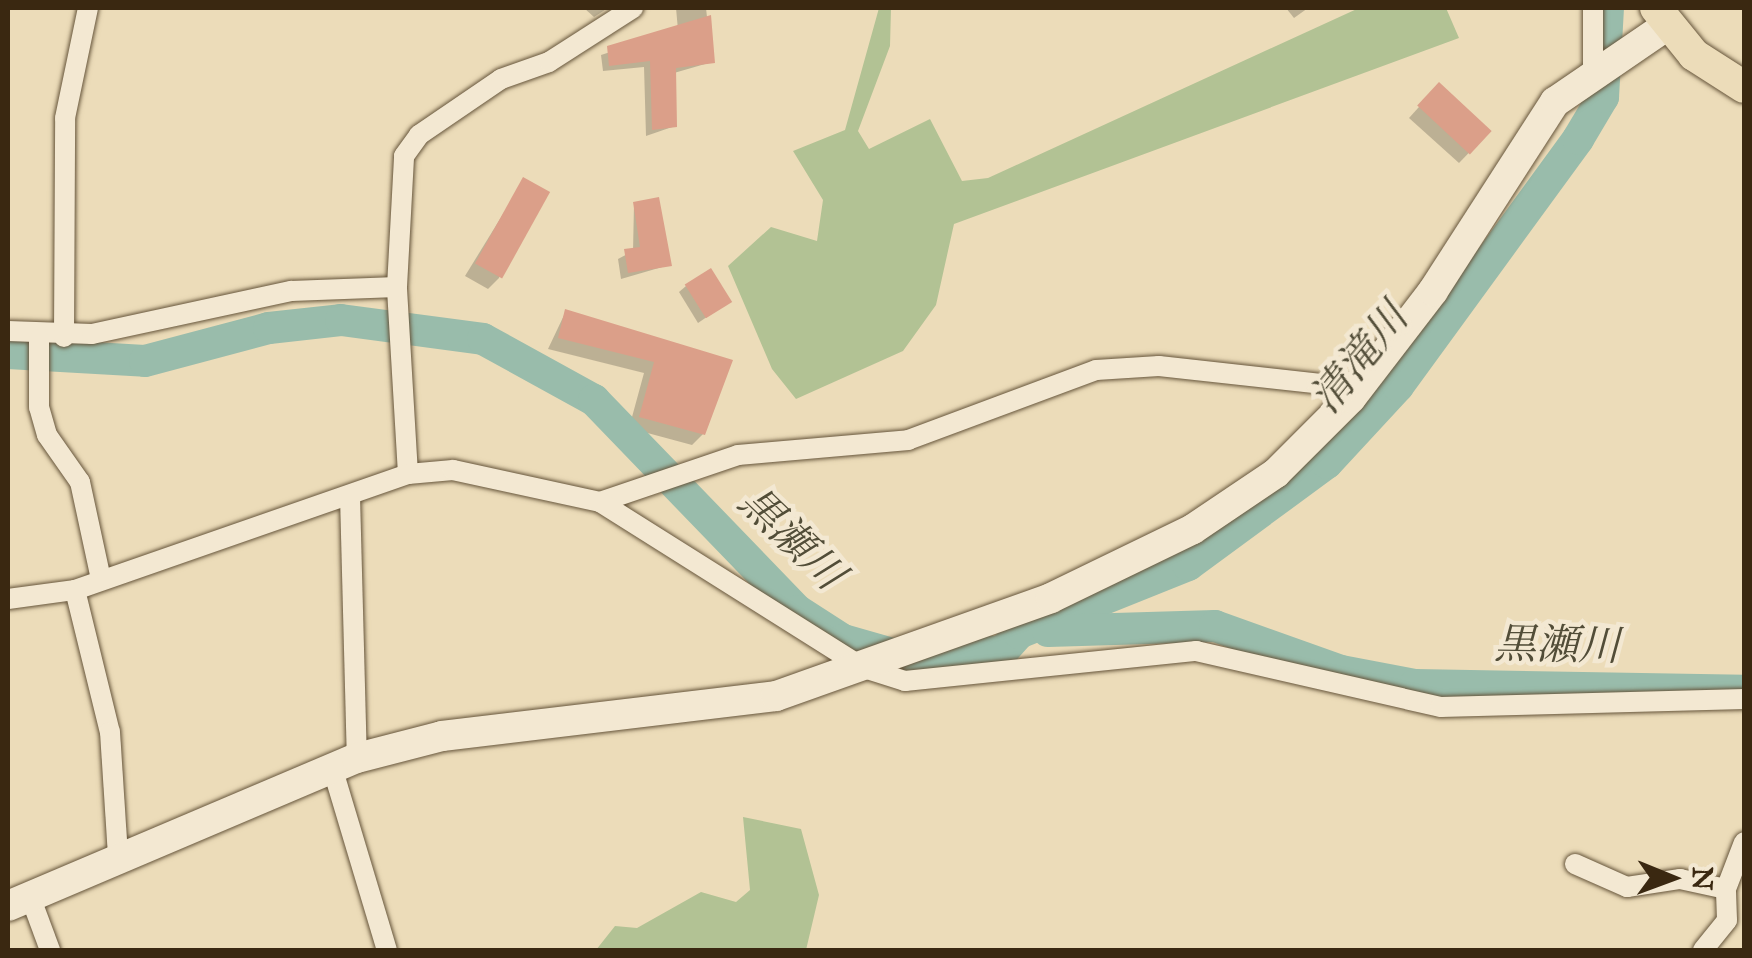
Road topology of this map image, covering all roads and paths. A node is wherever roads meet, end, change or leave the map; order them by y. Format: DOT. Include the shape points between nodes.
graph roads {
  1 [pos="88,8"];
  2 [pos="633,8"];
  3 [pos="1593,8"];
  4 [pos="1663,16"];
  5 [pos="1604,68"];
  6 [pos="1744,87"];
  7 [pos="398,291"];
  8 [pos="8,330"];
  9 [pos="64,336"];
  10 [pos="39,339"];
  11 [pos="1351,398"];
  12 [pos="408,474"];
  13 [pos="350,496"];
  14 [pos="600,502"];
  15 [pos="100,579"];
  16 [pos="75,590"];
  17 [pos="8,599"];
  18 [pos="865,668"];
  19 [pos="1744,699"];
  20 [pos="344,762"];
  21 [pos="1744,842"];
  22 [pos="118,856"];
  23 [pos="1576,864"];
  24 [pos="1726,890"];
  25 [pos="18,901"];
  26 [pos="50,950"];
  27 [pos="387,950"];
  28 [pos="1704,950"];
  1 -- 9 [label="street" via="65,118"];
  2 -- 7 [label="street" via="419,135 399,180"];
  3 -- 5 [label="street"];
  4 -- 5 [label="street"];
  4 -- 6 [label="main road" via="1694,54"];
  5 -- 11 [label="street" via="1555,102 1433,291"];
  7 -- 9 [label="street" via="291,291"];
  7 -- 12 [label="street"];
  8 -- 10 [label="street"];
  9 -- 10 [label="street"];
  10 -- 15 [label="street" via="47,435 89,508"];
  11 -- 14 [label="street" via="1292,380 1096,370 908,440 773,449"];
  11 -- 18 [label="street" via="1276,473 1194,529"];
  12 -- 13 [label="street"];
  12 -- 14 [label="street" via="453,470"];
  13 -- 15 [label="street"];
  13 -- 20 [label="street"];
  14 -- 18 [label="street"];
  15 -- 16 [label="street"];
  16 -- 17 [label="street"];
  16 -- 22 [label="street" via="110,732"];
  18 -- 19 [label="street" via="905,681 1196,652 1441,707"];
  18 -- 20 [label="street" via="726,708 493,729"];
  20 -- 22 [label="street"];
  20 -- 27 [label="street"];
  21 -- 24 [label="street"];
  22 -- 25 [label="street"];
  23 -- 24 [label="street" via="1627,887 1680,879"];
  24 -- 28 [label="street" via="1727,920"];
  25 -- 26 [label="street"];
}
